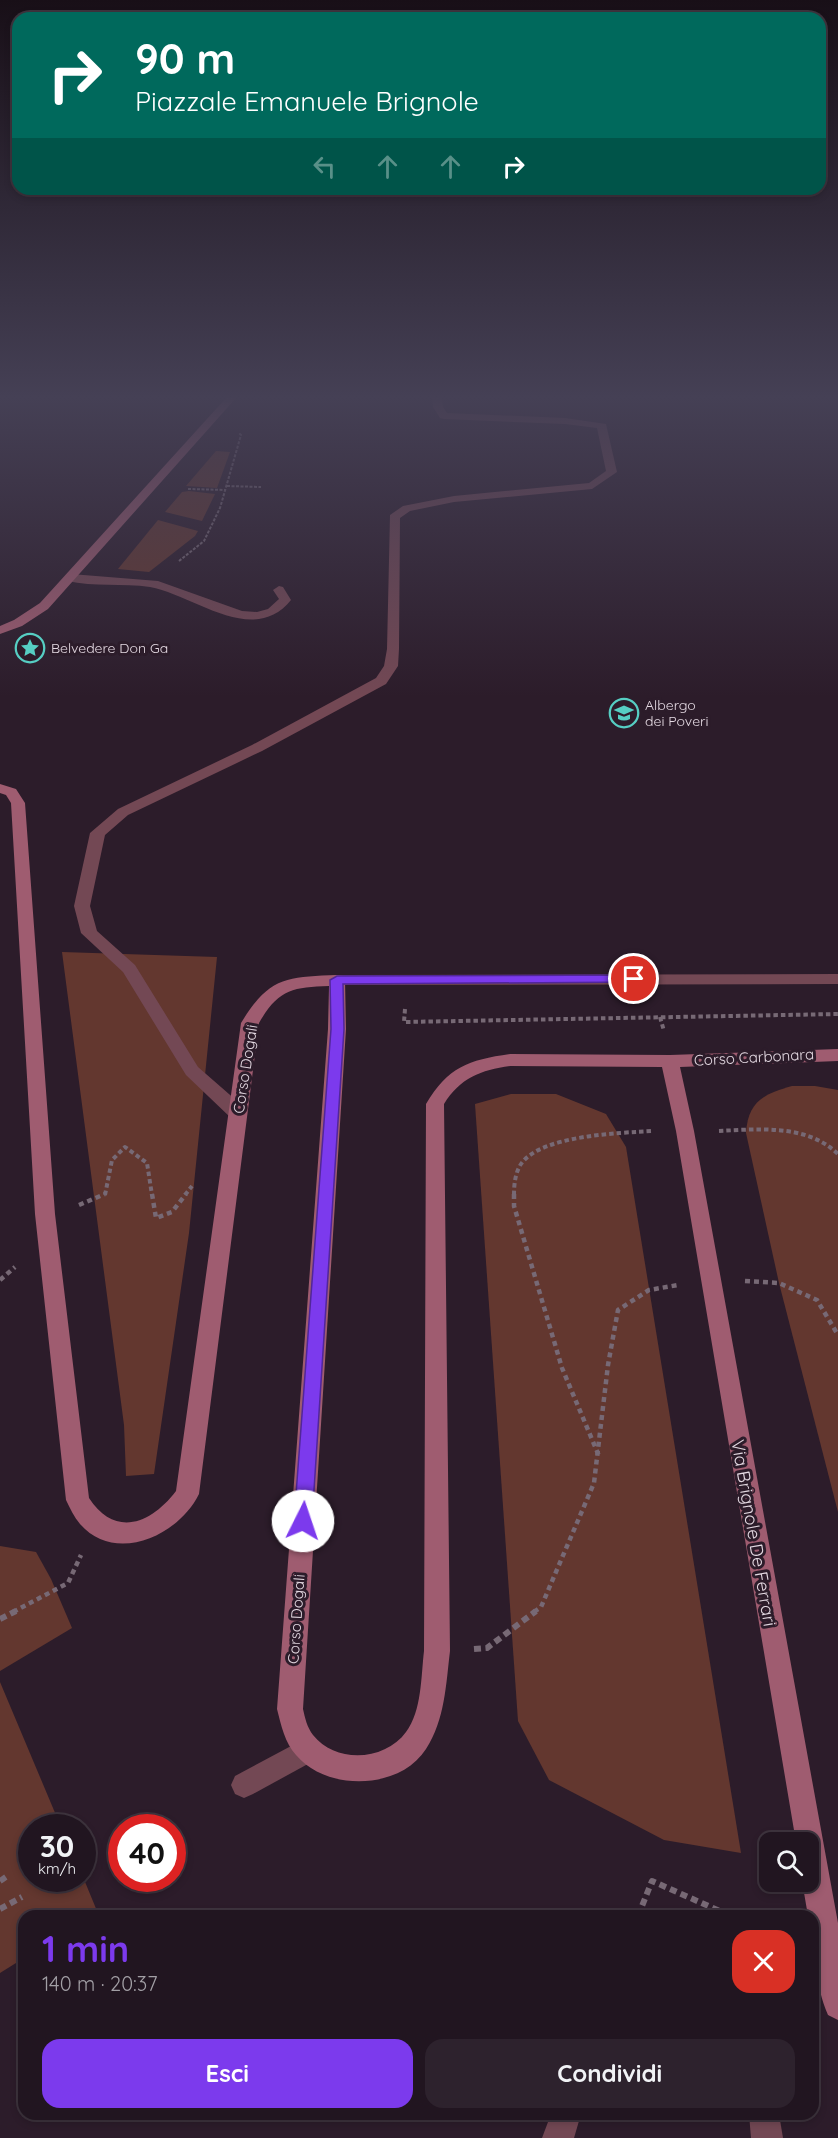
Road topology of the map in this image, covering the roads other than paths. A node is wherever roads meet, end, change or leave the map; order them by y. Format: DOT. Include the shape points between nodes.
graph roads {
  1 [pos="142,498"];
  2 [pos="467,498"];
  3 [pos="71,578"];
  4 [pos="279,590"];
  5 [pos="0,630"];
  6 [pos="0,788"];
  7 [pos="838,979"];
  8 [pos="337,980"];
  9 [pos="838,1055"];
  10 [pos="670,1061"];
  11 [pos="238,1113"];
  12 [pos="309,1750"];
  13 [pos="244,1785"];
  14 [pos="838,2005"];
  15 [pos="564,2120"];
  16 [pos="765,2120"];
  17 [pos="558,2138"];
  18 [pos="767,2138"];
  1 -- 3 [label="street"];
  2 -- 11 [label="street" via="407,508 394,518 393,649 391,666 381,681 257,748 123,812 98,833 82,906 89,933 129,969 192,1071"];
  3 -- 4 [label="street" via="159,585 233,614 256,617 278,610 285,600"];
  3 -- 5 [label="street" via="38,611"];
  6 -- 11 [label="street, Corso Dogali" via="11,792 18,803 45,1214 78,1500 95,1524 111,1532 148,1530 172,1515 187,1494"];
  7 -- 8 [label="street"];
  8 -- 11 [label="street, Corso Dogali" via="293,982 268,995 250,1023"];
  8 -- 12 [label="street, Corso Dogali" via="338,1029 290,1709 296,1731"];
  9 -- 10 [label="street, Corso Carbonara"];
  10 -- 12 [label="street" via="510,1060 462,1072 444,1086 435,1104 437,1651 427,1721 415,1742 398,1758 375,1768 351,1769 328,1763"];
  10 -- 14 [label="street, Via Brignole De Ferrari"];
  12 -- 13 [label="street"];
  15 -- 17 [label="street"];
  16 -- 18 [label="street"];
}
